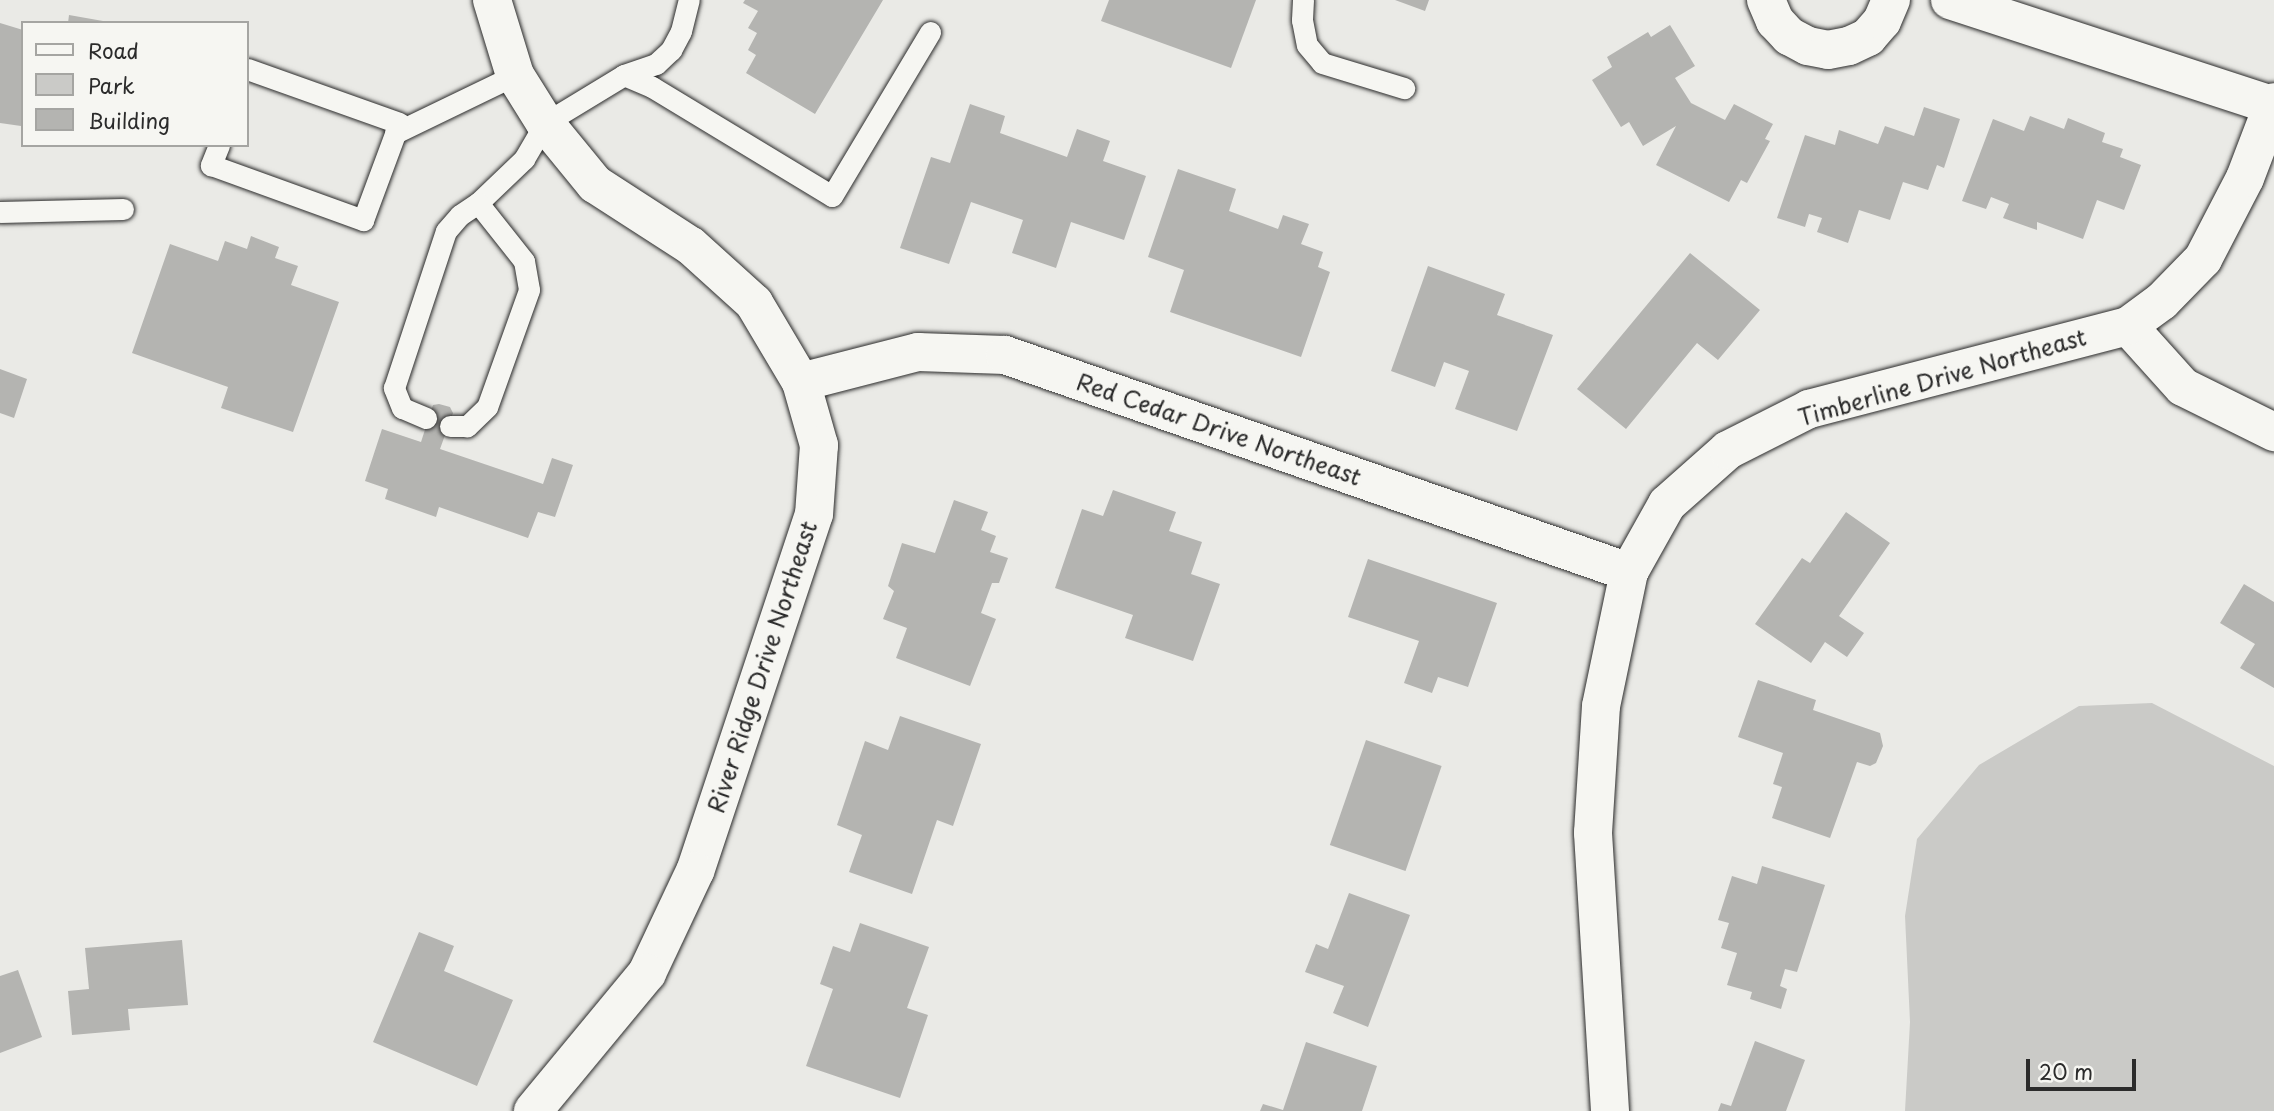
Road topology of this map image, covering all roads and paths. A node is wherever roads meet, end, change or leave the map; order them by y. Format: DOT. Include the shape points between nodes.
graph roads {
  1 [pos="492,0"];
  2 [pos="689,0"];
  3 [pos="1303,0"];
  4 [pos="1766,0"];
  5 [pos="1891,0"];
  6 [pos="1950,0"];
  7 [pos="930,32"];
  8 [pos="248,69"];
  9 [pos="515,75"];
  10 [pos="624,75"];
  11 [pos="1404,88"];
  12 [pos="2273,103"];
  13 [pos="545,123"];
  14 [pos="395,133"];
  15 [pos="218,147"];
  16 [pos="478,203"];
  17 [pos="123,209"];
  18 [pos="0,212"];
  19 [pos="2127,326"];
  20 [pos="801,382"];
  21 [pos="426,418"];
  22 [pos="450,426"];
  23 [pos="2274,432"];
  24 [pos="1629,572"];
  25 [pos="533,1111"];
  26 [pos="1610,1111"];
  1 -- 9 [label="street, River Ridge Drive Northeast"];
  2 -- 10 [label="lane" via="671,50 656,64"];
  3 -- 11 [label="lane" via="1307,45 1322,63"];
  4 -- 5 [label="street" via="1775,21 1789,36 1828,50 1868,37"];
  6 -- 12 [label="street"];
  7 -- 10 [label="lane" via="832,196 652,87"];
  8 -- 14 [label="lane" via="398,123"];
  9 -- 13 [label="street, River Ridge Drive Northeast"];
  9 -- 14 [label="lane"];
  10 -- 13 [label="lane"];
  12 -- 19 [label="street, Timberline Drive Northeast" via="2245,178 2203,259 2162,301"];
  13 -- 16 [label="lane" via="524,159"];
  13 -- 20 [label="street, River Ridge Drive Northeast" via="595,184 691,246 754,303"];
  14 -- 15 [label="lane" via="363,220 211,165"];
  16 -- 21 [label="lane" via="446,231 394,388 402,408"];
  16 -- 22 [label="lane" via="524,261 529,290 488,407 467,426"];
  17 -- 18 [label="lane"];
  19 -- 23 [label="street" via="2183,387"];
  19 -- 24 [label="street, Timberline Drive Northeast" via="1809,409 1728,450 1667,504"];
  20 -- 24 [label="street, Red Cedar Drive Northeast" via="918,352 1004,355"];
  20 -- 25 [label="street, River Ridge Drive Northeast" via="819,445 814,514 695,871 647,972"];
  24 -- 26 [label="street, Timberline Drive Northeast" via="1601,706 1593,833"];
}
